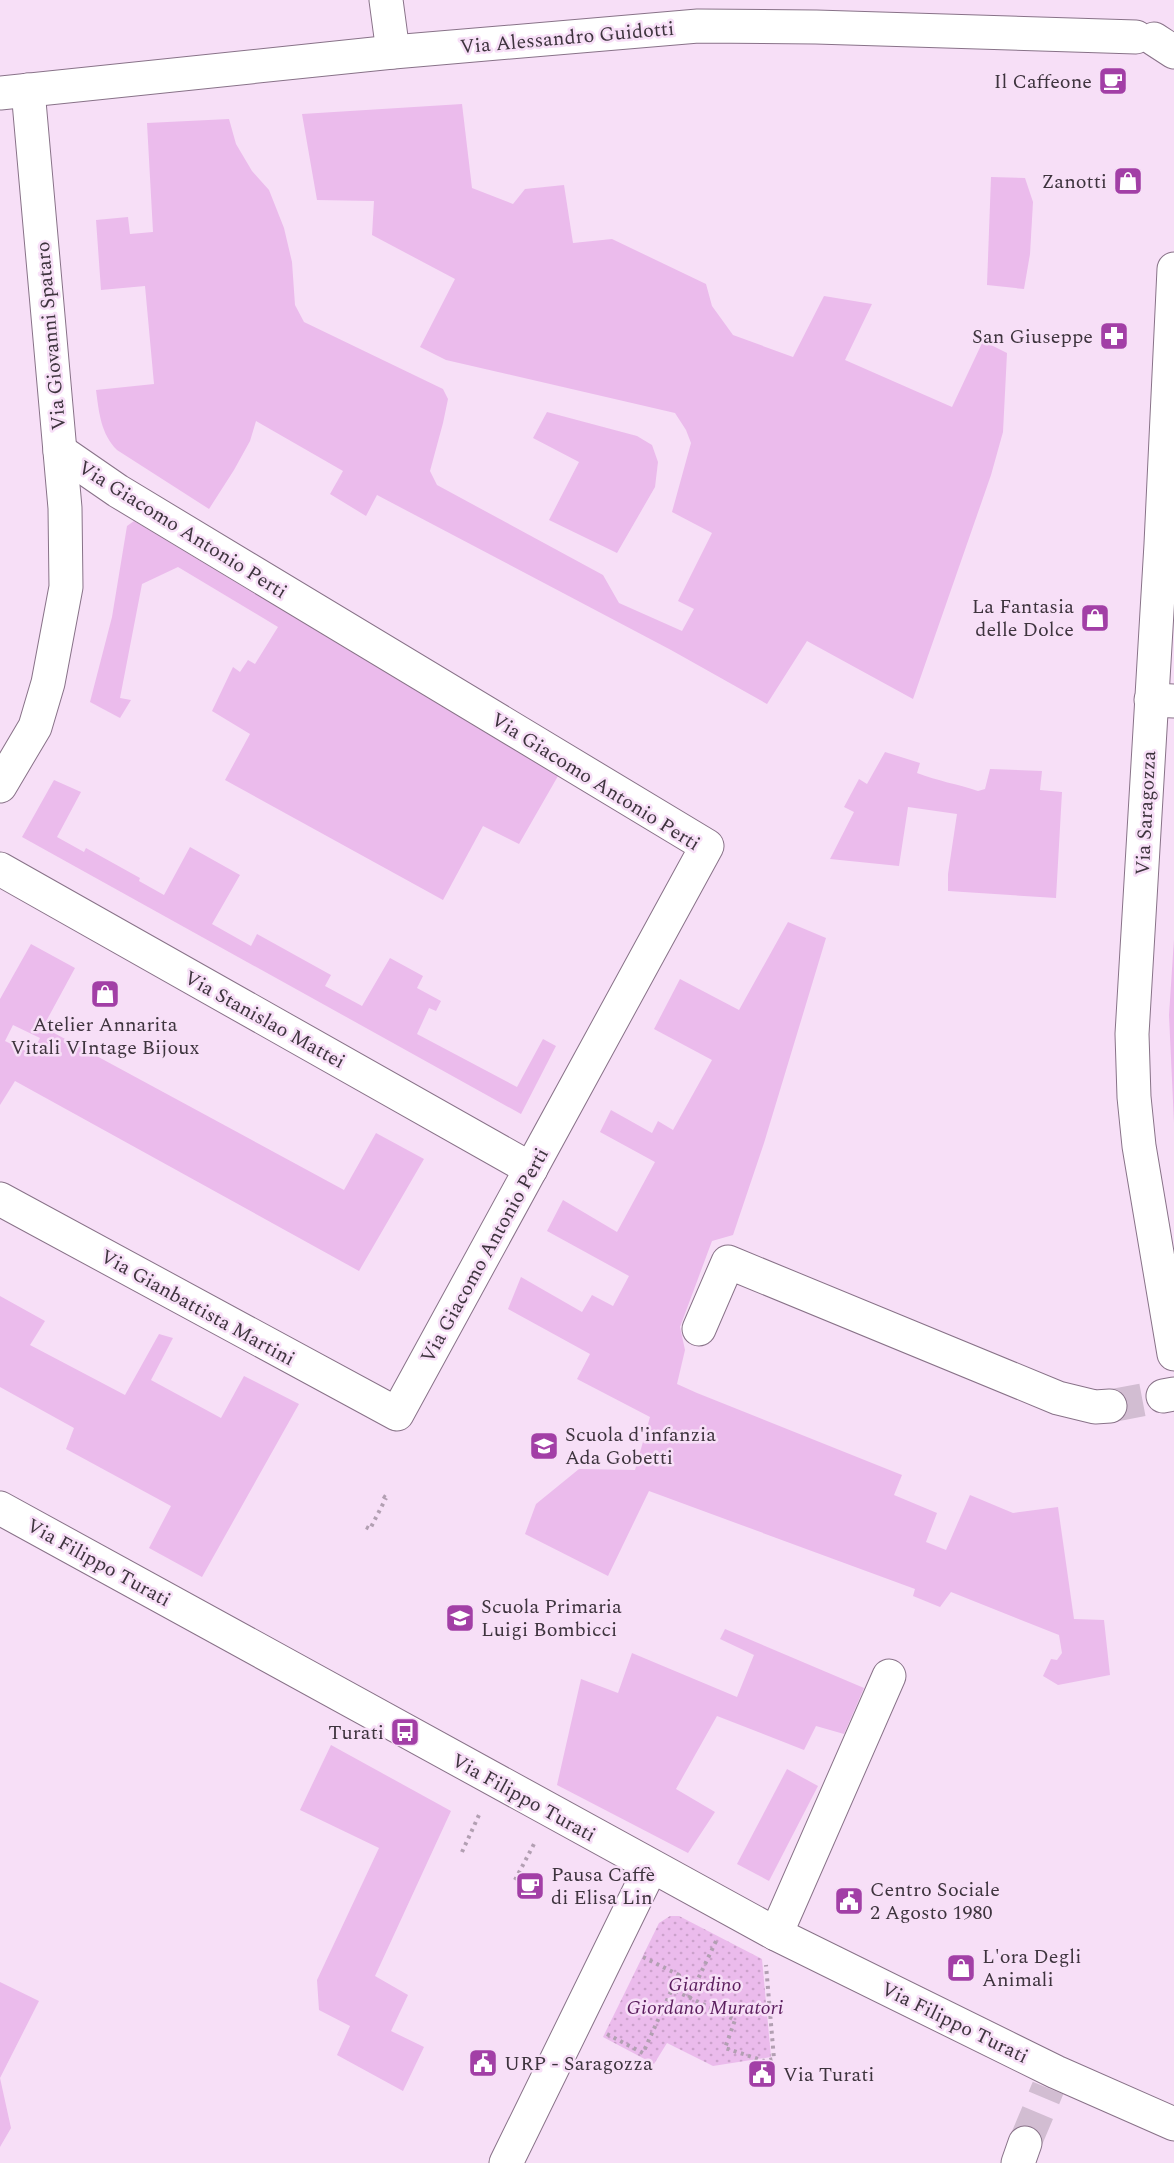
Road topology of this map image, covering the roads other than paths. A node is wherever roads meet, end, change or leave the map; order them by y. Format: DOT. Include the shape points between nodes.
graph roads {
  1 [pos="386,0"];
  2 [pos="1155,42"];
  3 [pos="393,52"];
  4 [pos="14,92"];
  5 [pos="1174,269"];
  6 [pos="60,451"];
  7 [pos="1162,701"];
  8 [pos="0,786"];
  9 [pos="0,869"];
  10 [pos="531,1169"];
  11 [pos="0,1199"];
  12 [pos="699,1329"];
  13 [pos="1174,1354"];
  14 [pos="1110,1406"];
  15 [pos="397,1414"];
  16 [pos="0,1508"];
  17 [pos="889,1676"];
  18 [pos="651,1867"];
  19 [pos="776,1934"];
  20 [pos="1174,2124"];
  21 [pos="506,2163"];
  1 -- 3 [label="street"];
  2 -- 3 [label="street, Via Alessandro Guidotti" via="828,27 698,26"];
  3 -- 4 [label="street, Via Alessandro Guidotti"];
  4 -- 6 [label="street, Via Giovanni Spataro"];
  5 -- 7 [label="street, Via Saragozza" via="1161,544"];
  6 -- 8 [label="street, Via Giovanni Spataro" via="67,554 60,627 34,727"];
  6 -- 10 [label="street, Via Giacomo Antonio Perti" via="117,491 707,846"];
  7 -- 13 [label="street, Via Saragozza" via="1132,1034 1139,1146"];
  9 -- 10 [label="street, Via Stanislao Mattei"];
  10 -- 15 [label="street, Via Giacomo Antonio Perti"];
  11 -- 15 [label="street, Via Gianbattista Martini"];
  12 -- 14 [label="street" via="728,1262 1058,1398 1095,1407"];
  16 -- 18 [label="street, Via Filippo Turati"];
  17 -- 19 [label="street"];
  18 -- 19 [label="street, Via Filippo Turati"];
  18 -- 21 [label="street"];
  19 -- 20 [label="street, Via Filippo Turati" via="1052,2080"];
}
